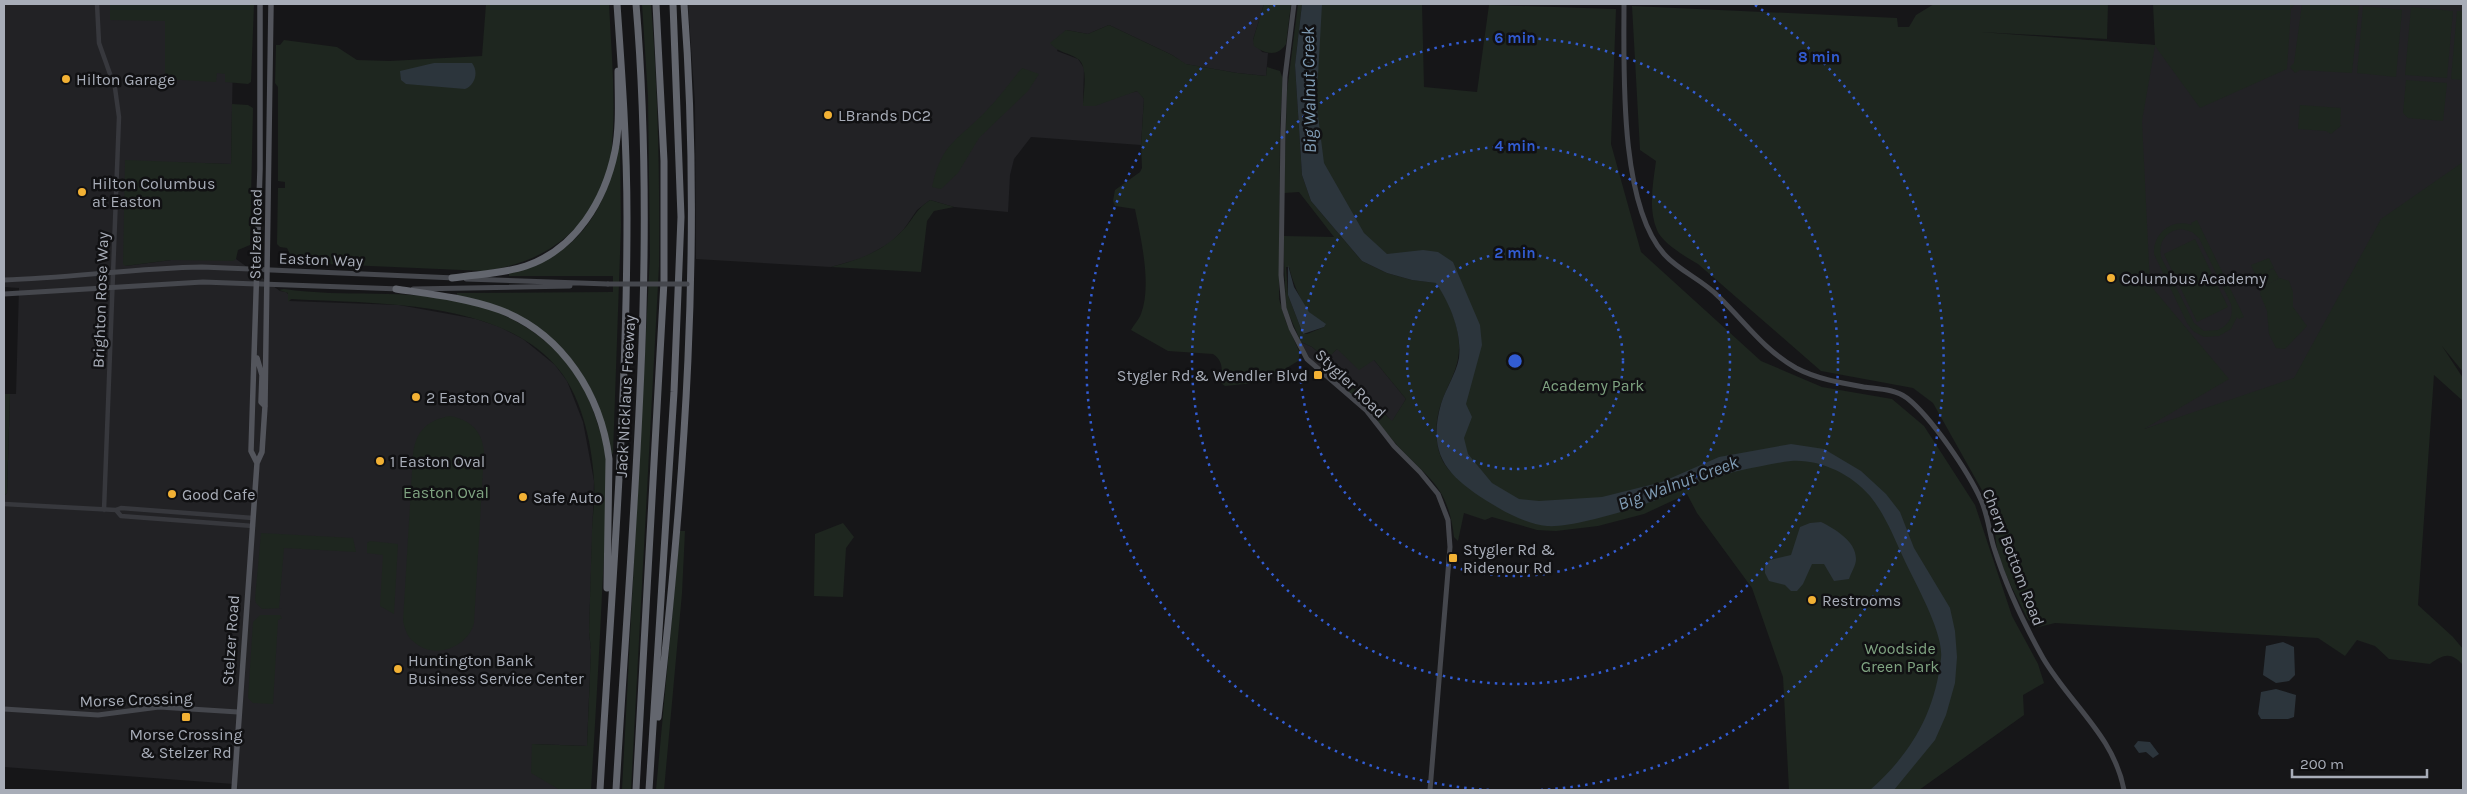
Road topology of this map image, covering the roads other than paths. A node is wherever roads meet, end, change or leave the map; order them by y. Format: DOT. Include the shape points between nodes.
graph roads {
  1 [pos="97,4"];
  2 [pos="260,4"];
  3 [pos="271,4"];
  4 [pos="617,4"];
  5 [pos="636,4"];
  6 [pos="656,4"];
  7 [pos="673,4"];
  8 [pos="684,4"];
  9 [pos="1294,4"];
  10 [pos="1624,4"];
  11 [pos="619,26"];
  12 [pos="257,269"];
  13 [pos="269,269"];
  14 [pos="114,274"];
  15 [pos="452,278"];
  16 [pos="4,280"];
  17 [pos="256,283"];
  18 [pos="268,284"];
  19 [pos="608,284"];
  20 [pos="689,284"];
  21 [pos="112,288"];
  22 [pos="396,289"];
  23 [pos="4,294"];
  24 [pos="256,353"];
  25 [pos="265,406"];
  26 [pos="256,463"];
  27 [pos="4,504"];
  28 [pos="104,510"];
  29 [pos="116,510"];
  30 [pos="253,518"];
  31 [pos="253,526"];
  32 [pos="4,709"];
  33 [pos="238,712"];
  34 [pos="651,767"];
  35 [pos="234,790"];
  36 [pos="600,790"];
  37 [pos="616,790"];
  38 [pos="636,790"];
  39 [pos="649,790"];
  40 [pos="1430,790"];
  41 [pos="2124,790"];
  1 -- 14 [label="street, Brighton Rose Way" via="99,43 115,88 119,117"];
  2 -- 12 [label="main road, Stelzer Road"];
  3 -- 13 [label="main road, Stelzer Road"];
  4 -- 11 [label="highway"];
  5 -- 37 [label="highway, Jack Nicklaus Freeway" via="645,152 645,267"];
  6 -- 38 [label="highway, Jack Nicklaus Freeway" via="664,161 664,281"];
  7 -- 34 [label="highway" via="681,217 674,392"];
  8 -- 20 [label="highway" via="692,177"];
  9 -- 40 [label="main road, Stygler Road" via="1283,122 1281,275 1284,308 1307,359 1366,410 1438,494 1448,520 1450,547"];
  10 -- 41 [label="main road, Cherry Bottom Road" via="1626,128 1632,173 1654,241 1665,256 1717,294 1769,351 1798,369 1832,382 1888,390 1904,396 1927,415 1980,498 2002,569 2032,638 2056,678 2102,736 2116,760"];
  11 -- 15 [label="highway" via="615,151 590,217 551,254 528,265 500,273"];
  11 -- 36 [label="highway" via="625,102 626,283"];
  12 -- 13 [label="main road, Easton Way"];
  12 -- 14 [label="main road, Easton Way" via="185,267"];
  12 -- 17 [label="main road, Stelzer Road"];
  13 -- 15 [label="main road, Easton Way"];
  13 -- 18 [label="main road, Stelzer Road"];
  14 -- 16 [label="main road, Easton Way"];
  14 -- 21 [label="street, Brighton Rose Way"];
  15 -- 19 [label="main road, Easton Way"];
  17 -- 18 [label="main road, Easton Way"];
  17 -- 21 [label="main road, Easton Way" via="203,282"];
  17 -- 24 [label="main road, Stelzer Road"];
  18 -- 22 [label="main road, Easton Way"];
  18 -- 25 [label="main road, Stelzer Road"];
  19 -- 20 [label="main road, Easton Way, bridge"];
  19 -- 22 [label="main road, Easton Way"];
  20 -- 34 [label="highway" via="674,576"];
  21 -- 23 [label="main road, Easton Way"];
  21 -- 28 [label="street, Brighton Rose Way"];
  22 -- 36 [label="highway" via="476,303 527,324 563,354 591,394 607,441 609,459"];
  24 -- 25 [label="main road" via="262,375 261,402"];
  24 -- 26 [label="main road, Stelzer Road" via="251,451"];
  25 -- 26 [label="main road, Stelzer Road" via="262,452"];
  26 -- 30 [label="main road, Stelzer Road"];
  27 -- 28 [label="street"];
  28 -- 29 [label="street"];
  29 -- 30 [label="street"];
  29 -- 31 [label="street" via="121,516"];
  30 -- 31 [label="main road, Stelzer Road"];
  31 -- 33 [label="main road, Stelzer Road"];
  32 -- 33 [label="main road, Morse Crossing" via="98,715 159,707"];
  33 -- 35 [label="main road, Stelzer Road"];
  34 -- 39 [label="highway"];
}
